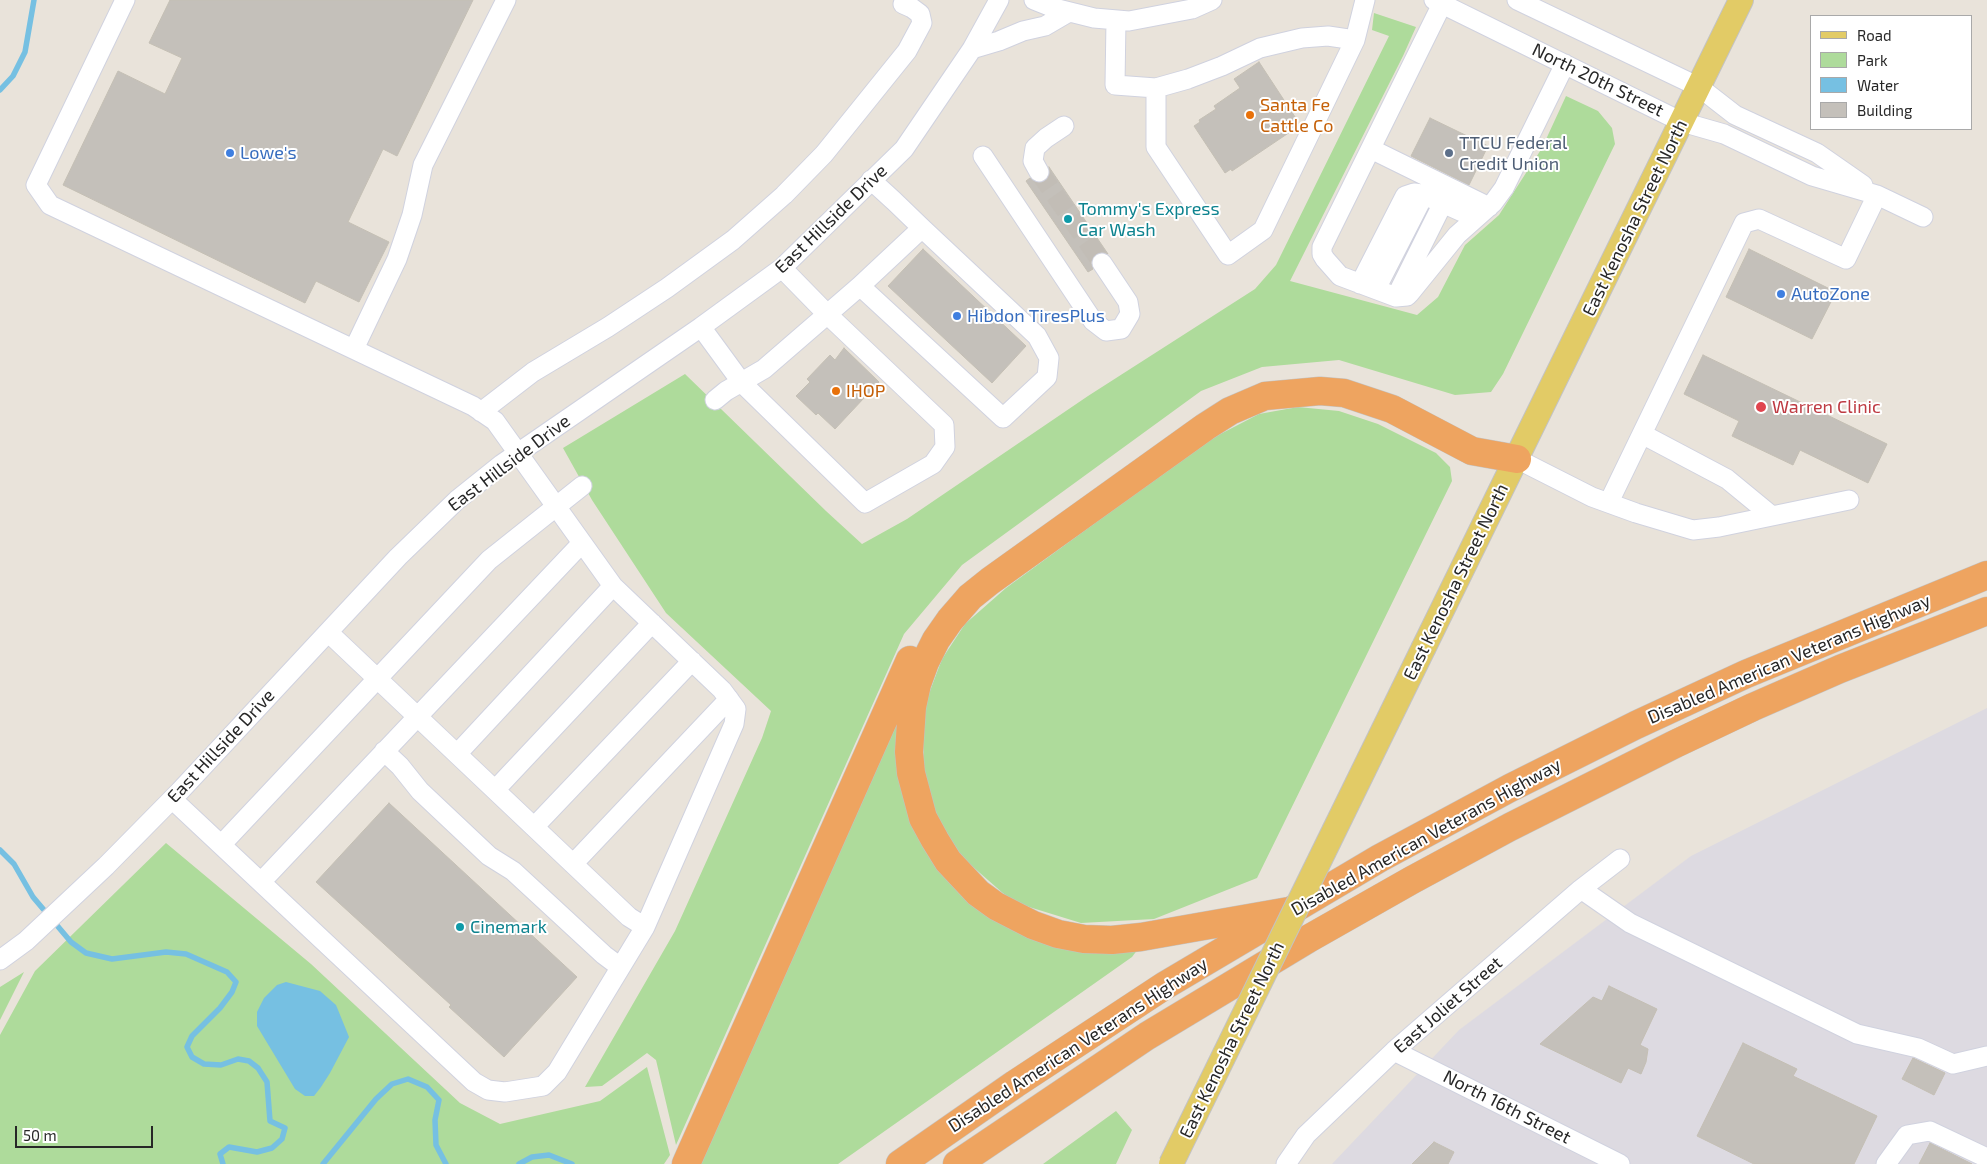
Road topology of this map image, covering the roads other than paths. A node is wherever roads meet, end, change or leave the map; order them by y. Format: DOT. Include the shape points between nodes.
graph roads {
  1 [pos="124,0"];
  2 [pos="506,0"];
  3 [pos="999,0"];
  4 [pos="1034,0"];
  5 [pos="1212,0"];
  6 [pos="1365,0"];
  7 [pos="1517,0"];
  8 [pos="1741,0"];
  9 [pos="1440,1"];
  10 [pos="902,4"];
  11 [pos="1066,6"];
  12 [pos="1116,20"];
  13 [pos="1355,40"];
  14 [pos="972,49"];
  15 [pos="1565,64"];
  16 [pos="1698,87"];
  17 [pos="1156,88"];
  18 [pos="1682,122"];
  19 [pos="1064,126"];
  20 [pos="1371,149"];
  21 [pos="983,156"];
  22 [pos="1039,172"];
  23 [pos="871,180"];
  24 [pos="1877,195"];
  25 [pos="1433,199"];
  26 [pos="1482,212"];
  27 [pos="1922,217"];
  28 [pos="922,228"];
  29 [pos="1102,263"];
  30 [pos="782,268"];
  31 [pos="860,286"];
  32 [pos="1382,291"];
  33 [pos="827,314"];
  34 [pos="700,327"];
  35 [pos="354,349"];
  36 [pos="742,382"];
  37 [pos="715,400"];
  38 [pos="481,412"];
  39 [pos="1642,434"];
  40 [pos="519,452"];
  41 [pos="1517,459"];
  42 [pos="582,486"];
  43 [pos="1849,500"];
  44 [pos="1609,502"];
  45 [pos="555,507"];
  46 [pos="1772,516"];
  47 [pos="581,544"];
  48 [pos="1987,575"];
  49 [pos="613,586"];
  50 [pos="1987,610"];
  51 [pos="652,623"];
  52 [pos="328,632"];
  53 [pos="692,661"];
  54 [pos="378,678"];
  55 [pos="729,699"];
  56 [pos="417,716"];
  57 [pos="384,751"];
  58 [pos="457,754"];
  59 [pos="496,790"];
  60 [pos="172,799"];
  61 [pos="534,827"];
  62 [pos="220,845"];
  63 [pos="1620,859"];
  64 [pos="573,864"];
  65 [pos="261,882"];
  66 [pos="1581,889"];
  67 [pos="1289,911"];
  68 [pos="645,927"];
  69 [pos="0,960"];
  70 [pos="620,967"];
  71 [pos="1394,1051"];
  72 [pos="1987,1056"];
  73 [pos="1987,1158"];
  74 [pos="686,1164"];
  75 [pos="900,1164"];
  76 [pos="957,1164"];
  77 [pos="1171,1164"];
  78 [pos="1286,1164"];
  79 [pos="1620,1164"];
  80 [pos="1886,1164"];
  1 -- 35 [label="street" via="36,185 50,205"];
  2 -- 35 [label="street" via="423,165 412,215 397,259"];
  3 -- 14 [label="street, East Hillside Drive"];
  4 -- 11 [label="street"];
  5 -- 12 [label="street" via="1192,9 1153,18"];
  6 -- 13 [label="street"];
  7 -- 16 [label="street, North 20th Street"];
  8 -- 16 [label="main road, East Kenosha Street North"];
  9 -- 15 [label="street, North 20th Street"];
  9 -- 20 [label="street"];
  10 -- 38 [label="street" via="920,14 922,23 907,51 824,154 784,195 734,240 667,288 533,372"];
  11 -- 12 [label="street" via="1094,18"];
  11 -- 14 [label="street" via="1045,26"];
  12 -- 17 [label="street" via="1115,85"];
  13 -- 17 [label="street" via="1328,36 1302,38 1260,48 1222,66"];
  13 -- 17 [label="street" via="1263,230 1228,255 1156,147"];
  14 -- 23 [label="street, East Hillside Drive" via="904,148"];
  15 -- 18 [label="street, North 20th Street"];
  15 -- 26 [label="street" via="1504,188"];
  16 -- 18 [label="main road, East Kenosha Street North"];
  16 -- 24 [label="street, North 20th Street" via="1735,115 1817,153"];
  18 -- 24 [label="street, North 20th Street" via="1724,134 1812,176"];
  18 -- 41 [label="main road, East Kenosha Street North"];
  19 -- 22 [label="street" via="1035,148 1033,161"];
  20 -- 26 [label="street"];
  20 -- 32 [label="street" via="1322,251 1337,274"];
  21 -- 29 [label="street" via="1093,321 1106,331 1121,328 1130,314 1128,302"];
  23 -- 28 [label="street"];
  23 -- 30 [label="street, East Hillside Drive"];
  24 -- 27 [label="street, North 20th Street"];
  24 -- 39 [label="street" via="1846,259 1759,219 1744,223"];
  25 -- 26 [label="street"];
  25 -- 32 [label="street"];
  25 -- 32 [label="street" via="1405,196 1402,200"];
  26 -- 32 [label="street" via="1457,235"];
  28 -- 31 [label="street"];
  28 -- 31 [label="street" via="1038,336 1049,358 1048,377 1003,418"];
  30 -- 33 [label="street"];
  30 -- 34 [label="street, East Hillside Drive"];
  31 -- 33 [label="street"];
  33 -- 36 [label="street" via="764,369"];
  33 -- 36 [label="street" via="944,425 945,447 933,464 865,503"];
  34 -- 36 [label="street"];
  34 -- 40 [label="street, East Hillside Drive"];
  35 -- 38 [label="street"];
  36 -- 37 [label="street"];
  38 -- 40 [label="street" via="495,421"];
  39 -- 44 [label="street"];
  39 -- 46 [label="street" via="1727,479"];
  40 -- 45 [label="street"];
  40 -- 52 [label="street, East Hillside Drive" via="457,500"];
  41 -- 44 [label="street"];
  41 -- 67 [label="highway" via="1472,451 1392,409 1344,393 1320,391 1265,396 1230,411 1205,427 990,581 950,620 932,648 917,684 912,707 911,773 923,818 935,840 948,861 978,893 1033,925 1084,940 1141,937"];
  41 -- 74 [label="highway" via="1479,436 1406,401 1351,380 1305,376 1257,383 1204,409 965,584 942,606 923,633"];
  41 -- 77 [label="main road, East Kenosha Street North, bridge"];
  42 -- 45 [label="street"];
  43 -- 46 [label="street"];
  44 -- 46 [label="street" via="1693,530"];
  45 -- 47 [label="street"];
  45 -- 54 [label="street" via="489,560"];
  47 -- 49 [label="street"];
  47 -- 56 [label="street"];
  48 -- 67 [label="highway, Disabled American Veterans Highway" via="1860,625 1636,725 1510,788"];
  49 -- 51 [label="street"];
  49 -- 58 [label="street"];
  50 -- 76 [label="highway, Disabled American Veterans Highway" via="1753,707 1502,831 1308,939 1147,1036"];
  51 -- 53 [label="street"];
  51 -- 59 [label="street"];
  52 -- 54 [label="street"];
  52 -- 60 [label="street, East Hillside Drive"];
  53 -- 55 [label="street"];
  53 -- 61 [label="street"];
  54 -- 56 [label="street"];
  54 -- 62 [label="street"];
  55 -- 64 [label="street"];
  55 -- 68 [label="street" via="736,709 734,724"];
  56 -- 57 [label="street"];
  56 -- 58 [label="street"];
  57 -- 65 [label="street"];
  57 -- 70 [label="street" via="420,791 489,856 513,871"];
  58 -- 59 [label="street"];
  59 -- 61 [label="street"];
  60 -- 62 [label="street"];
  60 -- 69 [label="street, East Hillside Drive" via="74,897"];
  61 -- 64 [label="street"];
  62 -- 65 [label="street"];
  63 -- 66 [label="street, East Joliet Street"];
  64 -- 68 [label="street" via="629,917"];
  65 -- 70 [label="street" via="474,1082 488,1090 505,1092 543,1086 557,1072"];
  66 -- 71 [label="street, East Joliet Street"];
  66 -- 72 [label="street" via="1630,923 1857,1034 1918,1048 1954,1064"];
  67 -- 75 [label="highway, Disabled American Veterans Highway" via="1156,991"];
  68 -- 70 [label="street"];
  71 -- 78 [label="street, East Joliet Street" via="1306,1135"];
  71 -- 79 [label="street, North 16th Street"];
  73 -- 80 [label="street" via="1930,1131 1907,1135"];
}
